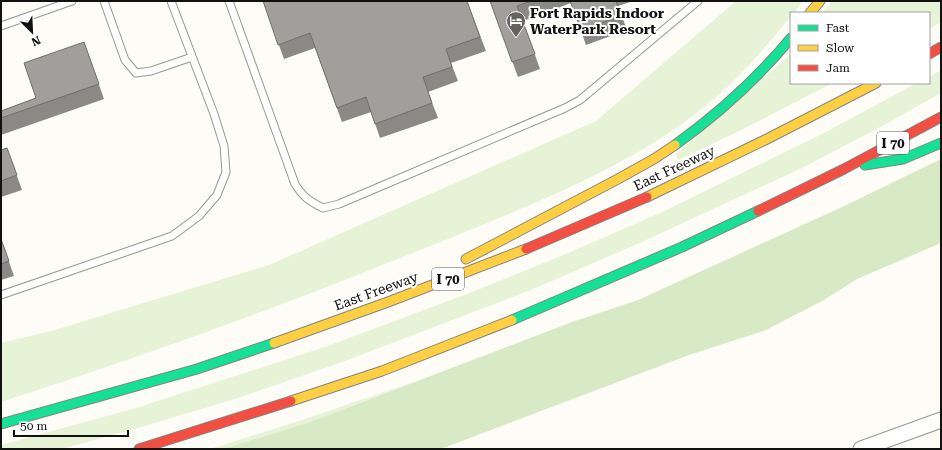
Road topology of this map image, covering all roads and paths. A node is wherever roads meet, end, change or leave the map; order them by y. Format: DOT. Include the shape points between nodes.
graph roads {
  1 [pos="72,1"];
  2 [pos="104,1"];
  3 [pos="171,1"];
  4 [pos="229,1"];
  5 [pos="698,1"];
  6 [pos="820,1"];
  7 [pos="811,12"];
  8 [pos="1,26"];
  9 [pos="790,39"];
  10 [pos="941,47"];
  11 [pos="930,53"];
  12 [pos="192,56"];
  13 [pos="874,84"];
  14 [pos="941,117"];
  15 [pos="941,143"];
  16 [pos="844,169"];
  17 [pos="459,263"];
  18 [pos="438,273"];
  19 [pos="1,295"];
  20 [pos="353,316"];
  21 [pos="941,420"];
  22 [pos="1,424"];
  23 [pos="139,449"];
  24 [pos="861,449"];
  1 -- 8 [label="lane"];
  2 -- 12 [label="lane" via="125,60 136,73 151,71"];
  3 -- 12 [label="lane"];
  4 -- 5 [label="lane" via="295,184 301,194 323,208 339,204 580,100"];
  6 -- 7 [label="highway"];
  9 -- 17 [label="highway" via="741,92 670,148 543,220"];
  10 -- 11 [label="highway"];
  12 -- 19 [label="lane" via="224,146 226,172 217,195 199,216 172,236"];
  13 -- 20 [label="highway, East Freeway / I 70" via="764,142 582,226"];
  14 -- 16 [label="highway, I 70"];
  15 -- 16 [label="highway" via="903,159"];
  16 -- 23 [label="highway, I 70" via="682,247 524,316 382,371"];
  18 -- 20 [label="highway"];
  20 -- 22 [label="highway, East Freeway / I 70" via="199,368"];
  21 -- 24 [label="street"];
}
